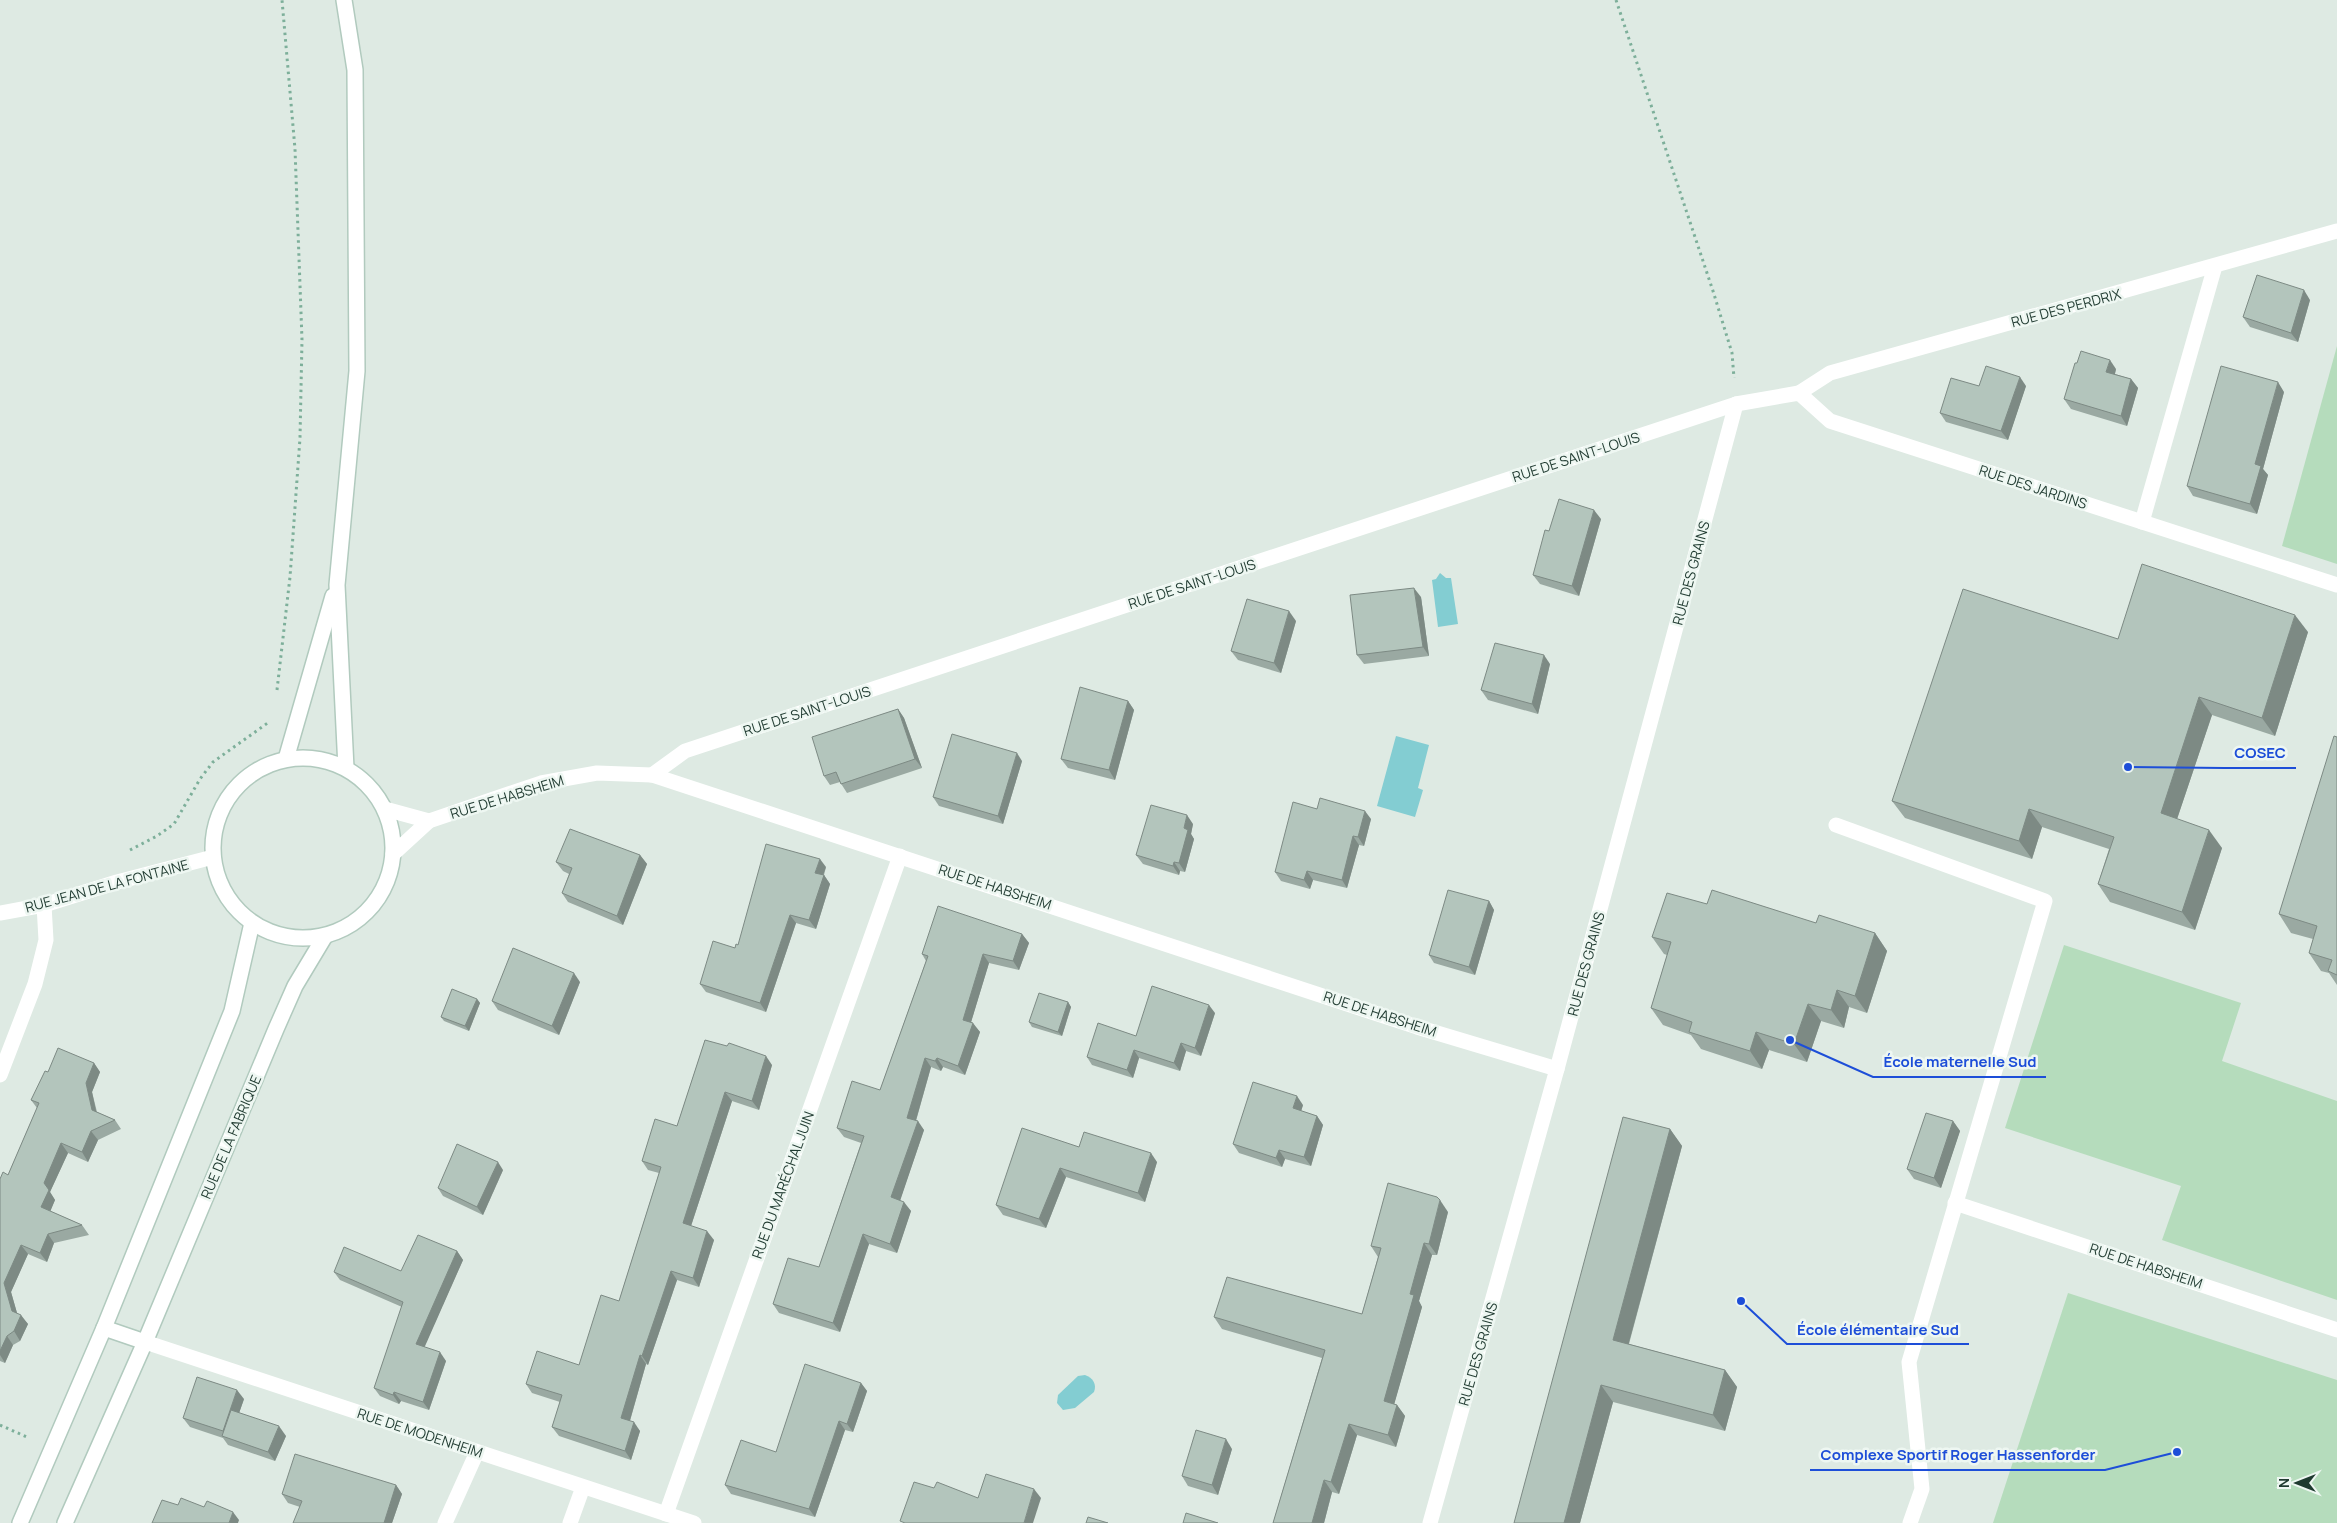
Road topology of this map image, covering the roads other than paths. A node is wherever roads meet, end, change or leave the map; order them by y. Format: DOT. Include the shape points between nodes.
graph roads {
  1 [pos="344,0"];
  2 [pos="2337,230"];
  3 [pos="2215,266"];
  4 [pos="1799,393"];
  5 [pos="1736,404"];
  6 [pos="2142,522"];
  7 [pos="337,585"];
  8 [pos="2337,585"];
  9 [pos="286,759"];
  10 [pos="346,768"];
  11 [pos="652,774"];
  12 [pos="384,809"];
  13 [pos="430,821"];
  14 [pos="1836,825"];
  15 [pos="393,854"];
  16 [pos="900,856"];
  17 [pos="213,857"];
  18 [pos="44,905"];
  19 [pos="0,913"];
  20 [pos="252,923"];
  21 [pos="325,936"];
  22 [pos="1557,1069"];
  23 [pos="0,1076"];
  24 [pos="1955,1203"];
  25 [pos="104,1328"];
  26 [pos="2337,1330"];
  27 [pos="145,1342"];
  28 [pos="477,1452"];
  29 [pos="583,1487"];
  30 [pos="666,1514"];
  31 [pos="20,1523"];
  32 [pos="65,1523"];
  33 [pos="445,1523"];
  34 [pos="570,1523"];
  35 [pos="694,1523"];
  36 [pos="1430,1523"];
  37 [pos="1910,1523"];
  1 -- 7 [label="street" via="355,70 358,371"];
  2 -- 3 [label="street, RUE DES PERDRIX"];
  3 -- 4 [label="street, RUE DES PERDRIX" via="1830,373"];
  3 -- 6 [label="street"];
  4 -- 5 [label="street"];
  4 -- 6 [label="street, RUE DES JARDINS" via="1830,422"];
  5 -- 11 [label="street, RUE DE SAINT-LOUIS" via="685,751"];
  5 -- 22 [label="street, RUE DES GRAINS"];
  6 -- 8 [label="street, RUE DES JARDINS"];
  7 -- 9 [label="street"];
  7 -- 10 [label="street"];
  9 -- 10 [label="street" via="316,759"];
  9 -- 17 [label="street" via="261,768 239,784 228,798 214,830"];
  10 -- 12 [label="street" via="375,793"];
  11 -- 13 [label="street, RUE DE HABSHEIM" via="597,773 541,783"];
  11 -- 16 [label="street, RUE DE HABSHEIM"];
  12 -- 13 [label="street"];
  12 -- 15 [label="street" via="392,831"];
  13 -- 15 [label="street, RUE DE HABSHEIM"];
  14 -- 24 [label="street" via="2045,901"];
  15 -- 21 [label="street" via="389,876 379,897 352,924"];
  16 -- 22 [label="street, RUE DE HABSHEIM" via="1417,1027"];
  16 -- 30 [label="street, RUE DU MARÉCHAL JUIN"];
  17 -- 18 [label="street, RUE JEAN DE LA FONTAINE"];
  17 -- 20 [label="street" via="219,883 233,906"];
  18 -- 19 [label="street, RUE JEAN DE LA FONTAINE"];
  18 -- 23 [label="street" via="46,940 35,984"];
  20 -- 21 [label="street" via="287,937"];
  20 -- 25 [label="street" via="232,1011"];
  21 -- 27 [label="street, RUE DE LA FABRIQUE" via="295,986"];
  22 -- 36 [label="street, RUE DES GRAINS"];
  24 -- 26 [label="street, RUE DE HABSHEIM"];
  24 -- 37 [label="street" via="1909,1362 1922,1489"];
  25 -- 27 [label="street"];
  25 -- 31 [label="street"];
  27 -- 28 [label="street, RUE DE MODENHEIM"];
  27 -- 32 [label="street, RUE DE LA FABRIQUE"];
  28 -- 29 [label="street, RUE DE MODENHEIM"];
  28 -- 33 [label="street"];
  29 -- 30 [label="street, RUE DE MODENHEIM"];
  29 -- 34 [label="street"];
  30 -- 35 [label="street, RUE DE MODENHEIM"];
}
